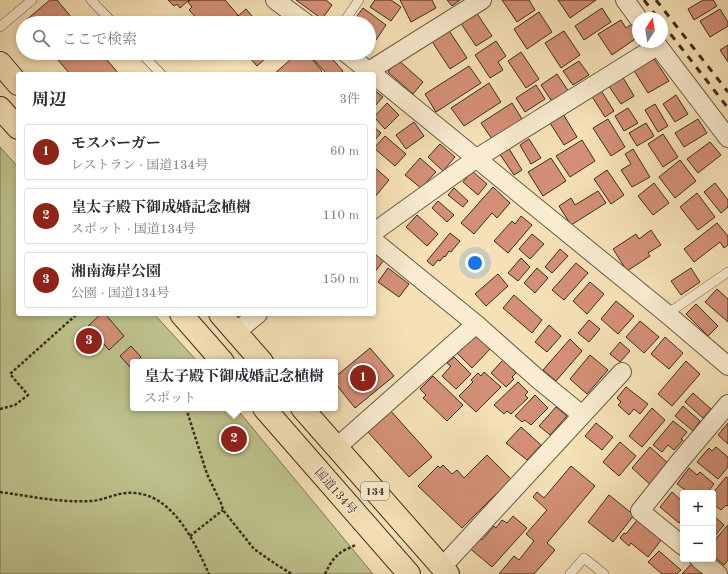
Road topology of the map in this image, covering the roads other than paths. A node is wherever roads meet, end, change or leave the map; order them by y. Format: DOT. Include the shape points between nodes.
graph roads {
  1 [pos="32,0"];
  2 [pos="91,0"];
  3 [pos="275,0"];
  4 [pos="359,0"];
  5 [pos="482,0"];
  6 [pos="625,0"];
  7 [pos="634,12"];
  8 [pos="106,16"];
  9 [pos="297,16"];
  10 [pos="348,16"];
  11 [pos="0,27"];
  12 [pos="650,48"];
  13 [pos="659,48"];
  14 [pos="148,60"];
  15 [pos="354,60"];
  16 [pos="0,63"];
  17 [pos="159,72"];
  18 [pos="368,72"];
  19 [pos="373,72"];
  20 [pos="376,79"];
  21 [pos="16,82"];
  22 [pos="0,108"];
  23 [pos="16,126"];
  24 [pos="728,138"];
  25 [pos="477,158"];
  26 [pos="376,231"];
  27 [pos="376,243"];
  28 [pos="728,272"];
  29 [pos="667,314"];
  30 [pos="183,316"];
  31 [pos="222,316"];
  32 [pos="256,316"];
  33 [pos="476,324"];
  34 [pos="236,332"];
  35 [pos="220,359"];
  36 [pos="259,359"];
  37 [pos="728,366"];
  38 [pos="622,372"];
  39 [pos="728,404"];
  40 [pos="267,411"];
  41 [pos="305,411"];
  42 [pos="582,415"];
  43 [pos="337,447"];
  44 [pos="680,544"];
  45 [pos="703,562"];
  46 [pos="445,571"];
  47 [pos="409,574"];
  48 [pos="570,574"];
  49 [pos="604,574"];
  50 [pos="718,574"];
  1 -- 11 [label="lane"];
  2 -- 8 [label="lane"];
  3 -- 9 [label="street"];
  4 -- 10 [label="lane"];
  5 -- 19 [label="street"];
  6 -- 7 [label="street"];
  12 -- 25 [label="street"];
  13 -- 24 [label="street"];
  14 -- 17 [label="lane"];
  15 -- 18 [label="street"];
  16 -- 21 [label="highway"];
  20 -- 25 [label="street"];
  22 -- 23 [label="highway"];
  25 -- 26 [label="street"];
  25 -- 29 [label="street"];
  27 -- 33 [label="street"];
  28 -- 29 [label="lane"];
  29 -- 37 [label="street"];
  30 -- 35 [label="highway"];
  31 -- 34 [label="highway"];
  32 -- 34 [label="street"];
  33 -- 42 [label="street"];
  33 -- 43 [label="street"];
  34 -- 36 [label="highway"];
  38 -- 42 [label="street"];
  39 -- 44 [label="street" via="640,511"];
  40 -- 47 [label="highway, 国道134号 / 134"];
  41 -- 43 [label="highway, 134"];
  42 -- 46 [label="street"];
  43 -- 46 [label="highway, 134"];
  45 -- 50 [label="street"];
  48 -- 49 [label="lane" via="584,558"];
}
